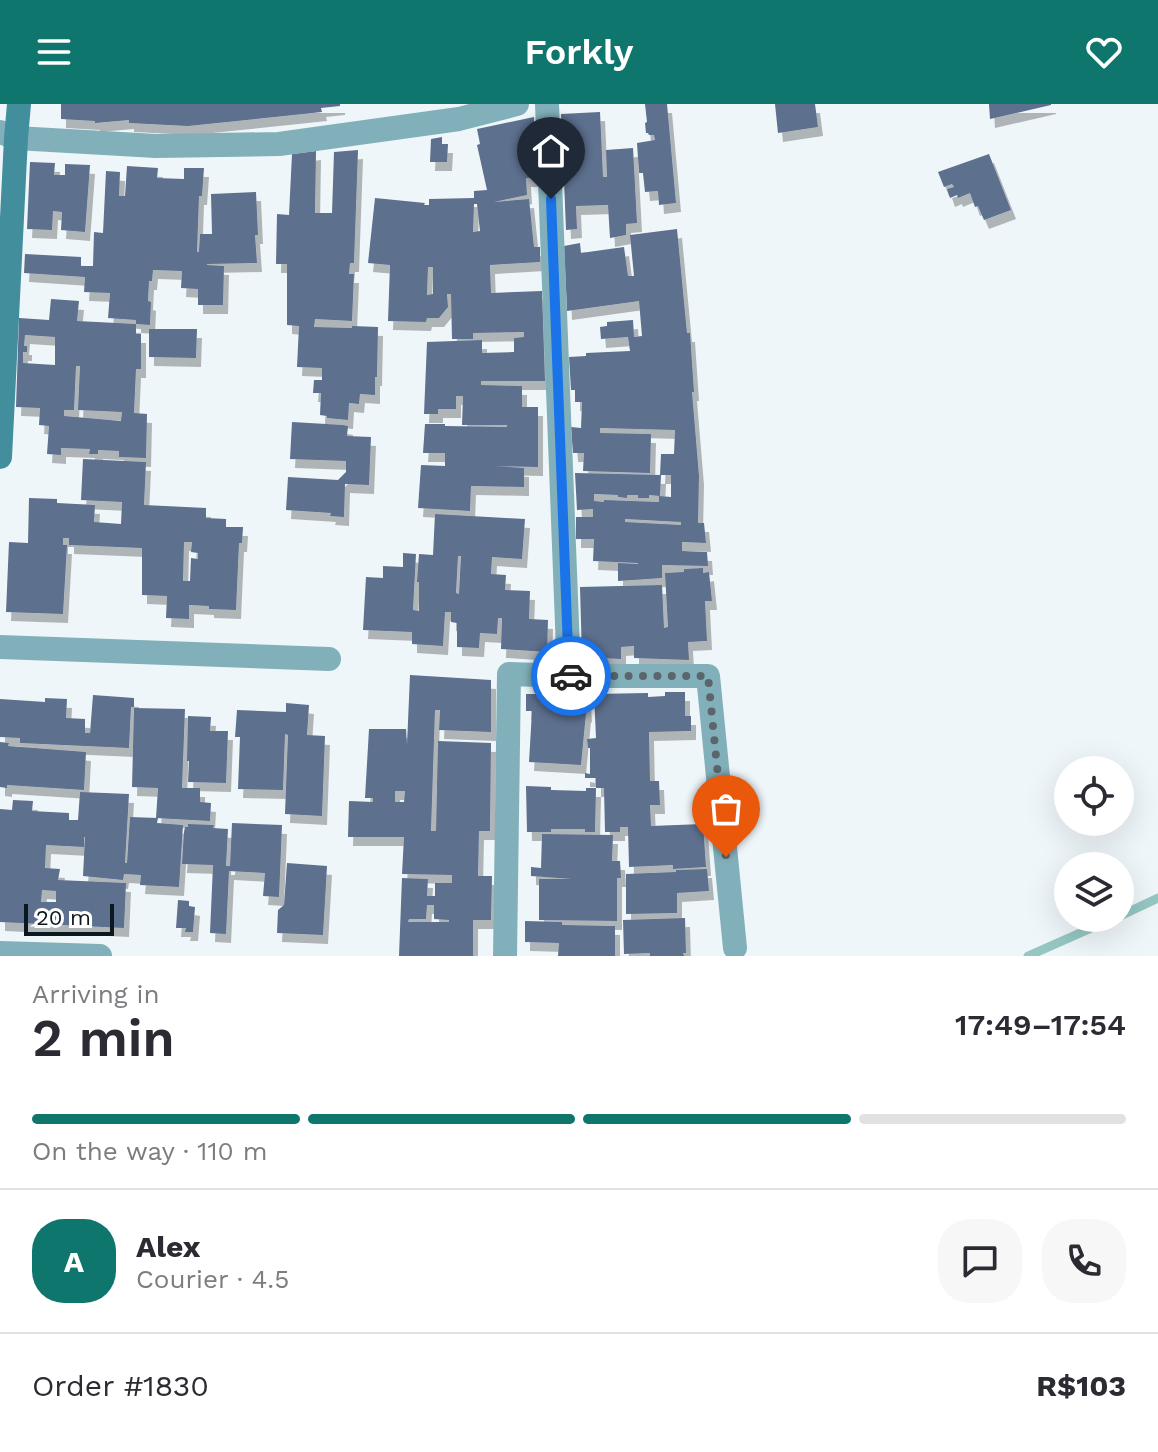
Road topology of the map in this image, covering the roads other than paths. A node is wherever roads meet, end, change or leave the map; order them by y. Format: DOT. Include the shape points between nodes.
graph roads {
  1 [pos="19,104"];
  2 [pos="517,104"];
  3 [pos="547,104"];
  4 [pos="8,135"];
  5 [pos="0,457"];
  6 [pos="0,647"];
  7 [pos="329,659"];
  8 [pos="569,676"];
  9 [pos="735,948"];
  10 [pos="0,953"];
  11 [pos="100,956"];
  12 [pos="505,956"];
  1 -- 4 [label="street"];
  2 -- 4 [label="street" via="459,119 279,144 156,146"];
  3 -- 8 [label="street"];
  4 -- 5 [label="street"];
  6 -- 7 [label="street"];
  8 -- 9 [label="street" via="708,676"];
  8 -- 12 [label="street" via="509,674"];
  10 -- 11 [label="street"];
}
